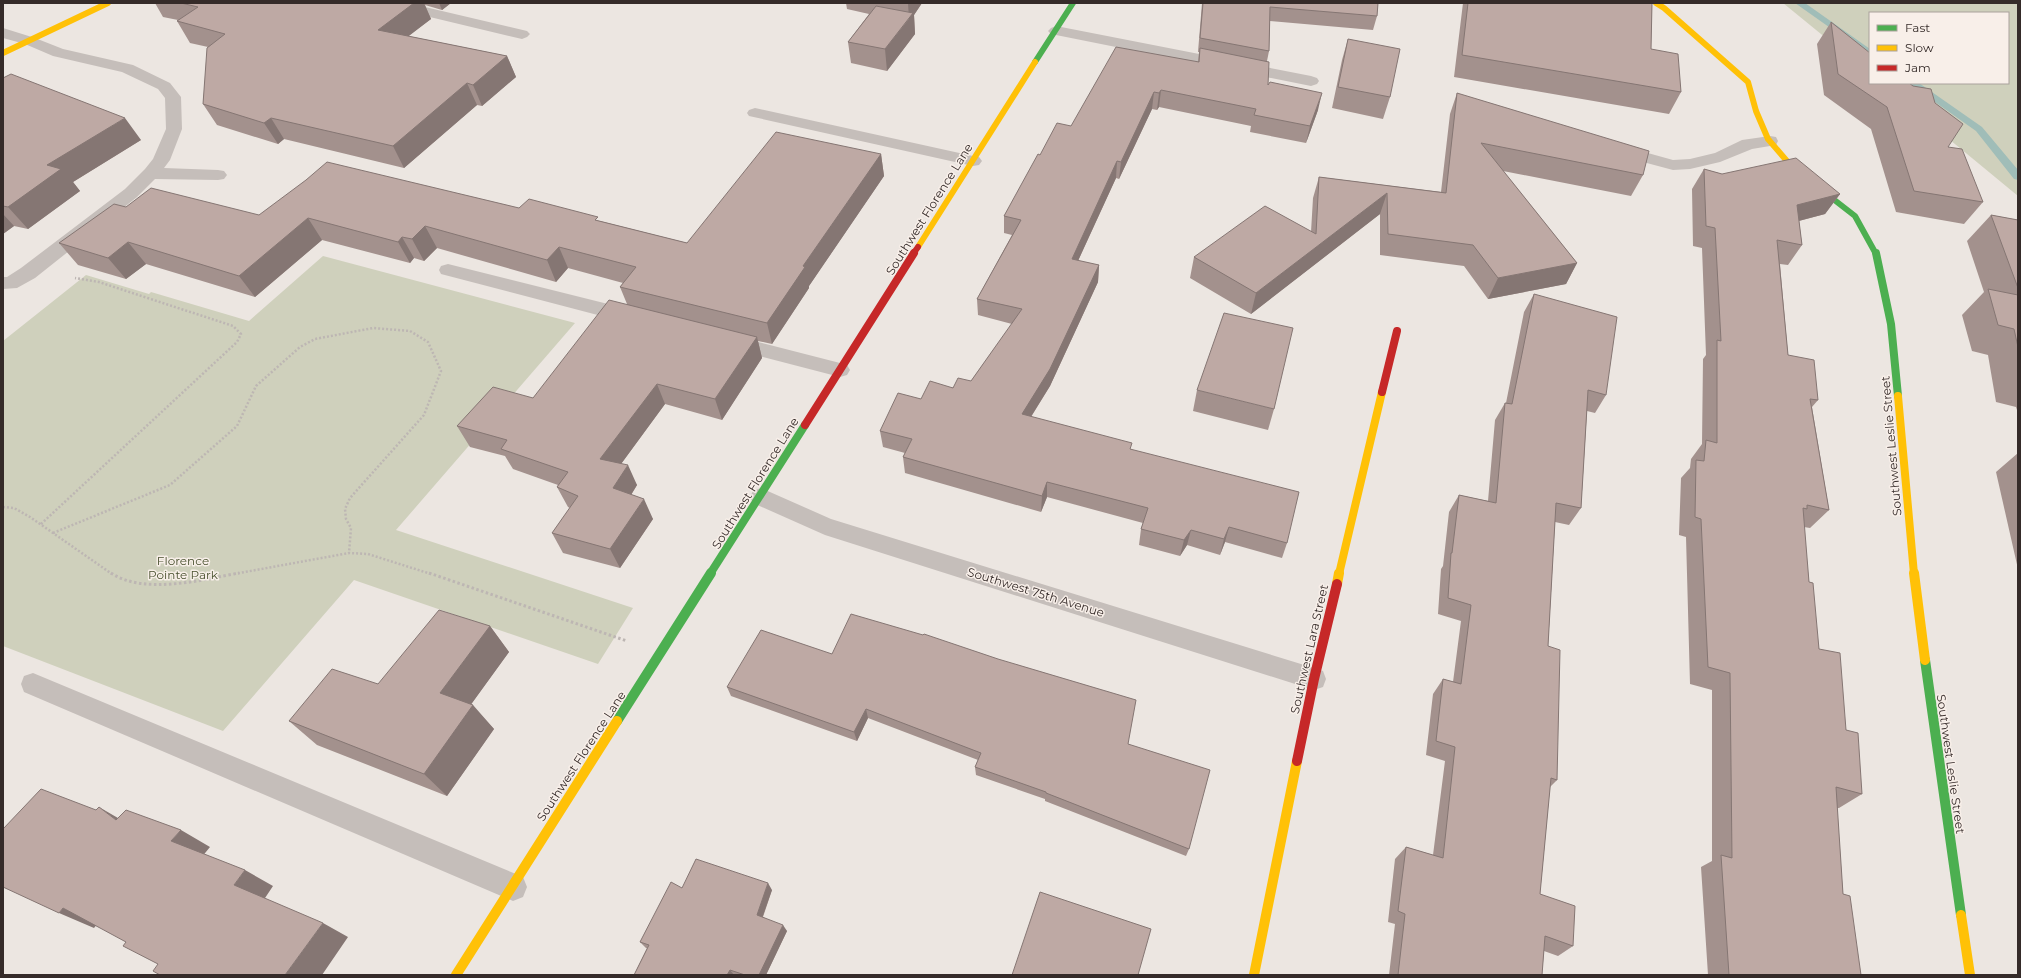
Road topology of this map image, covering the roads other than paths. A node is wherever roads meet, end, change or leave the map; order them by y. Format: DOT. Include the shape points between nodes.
graph roads {
  1 [pos="108,3"];
  2 [pos="389,3"];
  3 [pos="1073,3"];
  4 [pos="1656,3"];
  5 [pos="426,6"];
  6 [pos="1056,31"];
  7 [pos="3,33"];
  8 [pos="522,34"];
  9 [pos="30,41"];
  10 [pos="3,53"];
  11 [pos="1311,81"];
  12 [pos="755,113"];
  13 [pos="1770,141"];
  14 [pos="1601,143"];
  15 [pos="973,161"];
  16 [pos="151,173"];
  17 [pos="218,175"];
  18 [pos="448,270"];
  19 [pos="7,283"];
  20 [pos="648,321"];
  21 [pos="1398,331"];
  22 [pos="710,337"];
  23 [pos="840,370"];
  24 [pos="761,497"];
  25 [pos="1314,679"];
  26 [pos="33,684"];
  27 [pos="513,886"];
  28 [pos="456,975"];
  29 [pos="1254,975"];
  30 [pos="1970,975"];
  1 -- 9 [label="street"];
  2 -- 5 [label="street"];
  3 -- 6 [label="street, Southwest Florence Lane"];
  4 -- 13 [label="street, Southwest Leslie Street" via="1748,82 1756,111"];
  5 -- 8 [label="street"];
  6 -- 11 [label="street"];
  6 -- 15 [label="street, Southwest Florence Lane"];
  7 -- 9 [label="street"];
  9 -- 10 [label="street"];
  9 -- 16 [label="street" via="58,53 126,68 164,86 173,97 174,128 161,160"];
  12 -- 15 [label="street"];
  13 -- 14 [label="street" via="1748,144 1720,157 1673,165 1627,154"];
  13 -- 30 [label="street, Southwest Leslie Street" via="1796,171 1855,216 1876,253 1891,324 1908,492 1915,594"];
  15 -- 23 [label="street, Southwest Florence Lane"];
  16 -- 17 [label="street"];
  16 -- 19 [label="street" via="131,193 28,273"];
  18 -- 20 [label="street"];
  21 -- 25 [label="street, Southwest Lara Street"];
  22 -- 23 [label="street"];
  23 -- 24 [label="street, Southwest Florence Lane"];
  24 -- 25 [label="street, Southwest 75th Avenue" via="825,526"];
  24 -- 27 [label="street, Southwest Florence Lane"];
  25 -- 29 [label="street, Southwest Lara Street"];
  26 -- 27 [label="street"];
  27 -- 28 [label="street, Southwest Florence Lane"];
}
